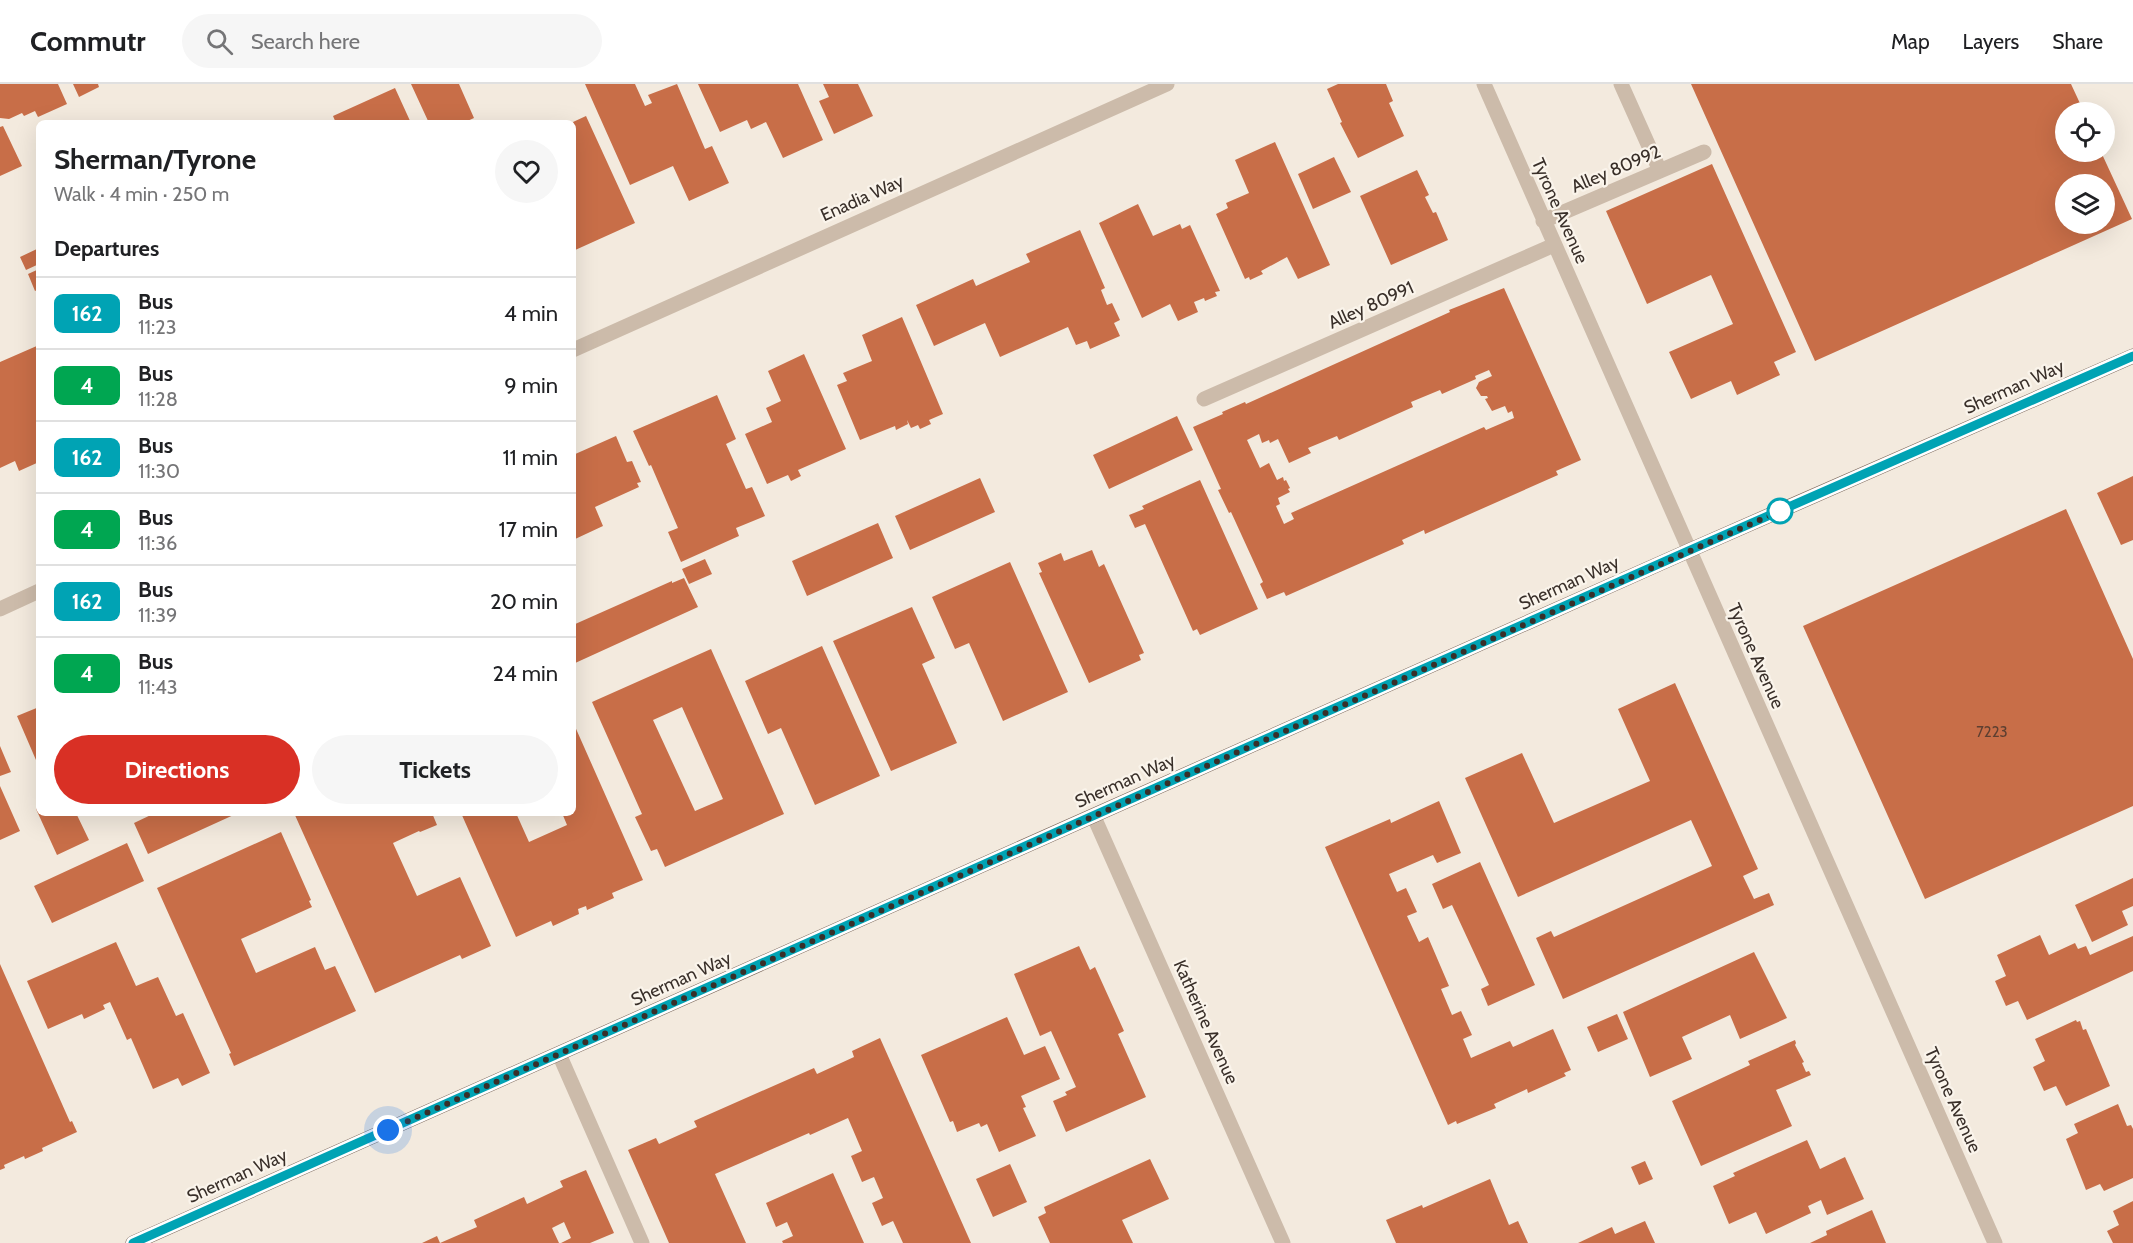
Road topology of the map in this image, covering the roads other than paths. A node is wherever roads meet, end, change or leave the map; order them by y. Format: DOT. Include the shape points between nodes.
graph roads {
  1 [pos="1167,84"];
  2 [pos="1621,84"];
  3 [pos="1489,86"];
  4 [pos="1704,152"];
  5 [pos="1660,171"];
  6 [pos="1543,221"];
  7 [pos="1554,245"];
  8 [pos="576,349"];
  9 [pos="2133,356"];
  10 [pos="1204,399"];
  11 [pos="1688,551"];
  12 [pos="36,592"];
  13 [pos="0,609"];
  14 [pos="1094,817"];
  15 [pos="559,1054"];
  16 [pos="134,1243"];
  17 [pos="642,1243"];
  18 [pos="1283,1243"];
  19 [pos="1995,1243"];
  1 -- 8 [label="street, Enadia Way"];
  2 -- 5 [label="street"];
  3 -- 6 [label="street, Tyrone Avenue"];
  4 -- 5 [label="street, Alley 80992"];
  5 -- 6 [label="street, Alley 80992"];
  6 -- 7 [label="street, Tyrone Avenue"];
  7 -- 10 [label="street, Alley 80991"];
  7 -- 11 [label="street, Tyrone Avenue"];
  9 -- 11 [label="main road, Sherman Way"];
  11 -- 14 [label="main road, Sherman Way"];
  11 -- 19 [label="street, Tyrone Avenue"];
  12 -- 13 [label="street"];
  14 -- 15 [label="main road, Sherman Way"];
  14 -- 18 [label="street, Katherine Avenue"];
  15 -- 16 [label="main road, Sherman Way"];
  15 -- 17 [label="street"];
}
